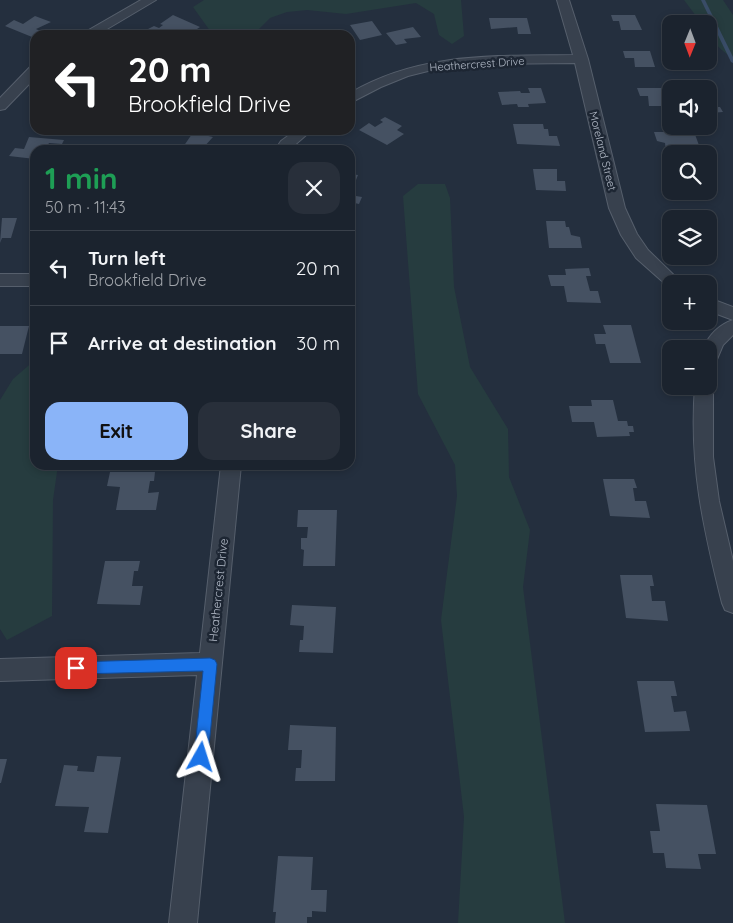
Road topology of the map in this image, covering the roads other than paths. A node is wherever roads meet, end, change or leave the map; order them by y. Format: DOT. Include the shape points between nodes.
graph roads {
  1 [pos="150,0"];
  2 [pos="564,0"];
  3 [pos="96,30"];
  4 [pos="581,59"];
  5 [pos="30,75"];
  6 [pos="355,95"];
  7 [pos="0,106"];
  8 [pos="299,135"];
  9 [pos="285,145"];
  10 [pos="665,275"];
  11 [pos="0,280"];
  12 [pos="30,280"];
  13 [pos="717,307"];
  14 [pos="733,314"];
  15 [pos="733,327"];
  16 [pos="716,340"];
  17 [pos="703,395"];
  18 [pos="231,470"];
  19 [pos="733,603"];
  20 [pos="210,664"];
  21 [pos="0,670"];
  22 [pos="183,923"];
  1 -- 3 [label="street"];
  2 -- 4 [label="street, Moreland Street"];
  4 -- 6 [label="street, Heathercrest Drive" via="423,67 398,74"];
  4 -- 10 [label="street, Moreland Street" via="617,208 642,254"];
  5 -- 7 [label="street"];
  8 -- 9 [label="street"];
  11 -- 12 [label="street"];
  13 -- 14 [label="street"];
  15 -- 16 [label="street"];
  17 -- 19 [label="street" via="704,468"];
  18 -- 20 [label="street, Heathercrest Drive"];
  20 -- 21 [label="street"];
  20 -- 22 [label="street, Heathercrest Drive"];
}
